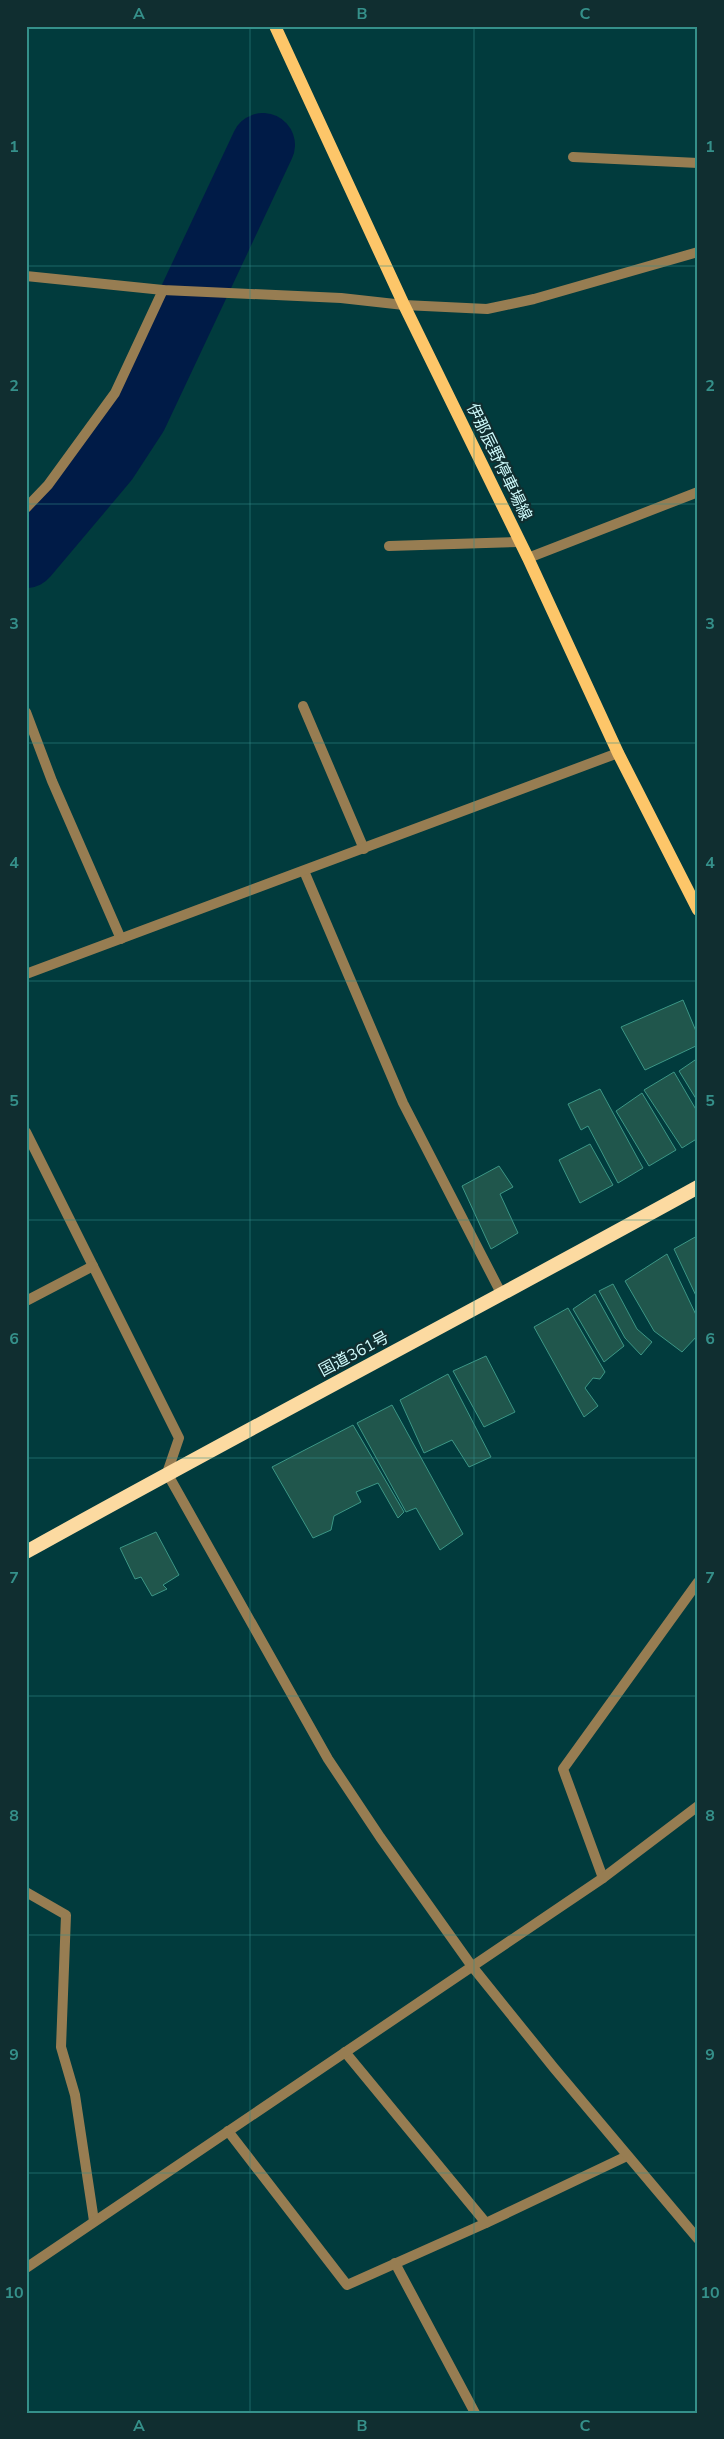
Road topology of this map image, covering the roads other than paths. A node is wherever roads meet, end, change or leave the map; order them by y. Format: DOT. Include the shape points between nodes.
graph roads {
  1 [pos="275,26"];
  2 [pos="573,157"];
  3 [pos="698,164"];
  4 [pos="698,252"];
  5 [pos="26,276"];
  6 [pos="163,290"];
  7 [pos="404,305"];
  8 [pos="698,492"];
  9 [pos="26,508"];
  10 [pos="520,542"];
  11 [pos="389,546"];
  12 [pos="528,558"];
  13 [pos="303,706"];
  14 [pos="26,712"];
  15 [pos="618,753"];
  16 [pos="364,849"];
  17 [pos="304,872"];
  18 [pos="698,910"];
  19 [pos="122,939"];
  20 [pos="26,974"];
  21 [pos="26,1132"];
  22 [pos="698,1187"];
  23 [pos="93,1266"];
  24 [pos="502,1295"];
  25 [pos="26,1301"];
  26 [pos="167,1473"];
  27 [pos="26,1552"];
  28 [pos="698,1582"];
  29 [pos="698,1806"];
  30 [pos="603,1878"];
  31 [pos="26,1892"];
  32 [pos="471,1965"];
  33 [pos="345,2052"];
  34 [pos="228,2131"];
  35 [pos="627,2156"];
  36 [pos="94,2221"];
  37 [pos="486,2223"];
  38 [pos="697,2237"];
  39 [pos="395,2263"];
  40 [pos="26,2268"];
  41 [pos="475,2413"];
  1 -- 7 [label="main road, 伊那辰野停車場線"];
  2 -- 3 [label="street"];
  4 -- 7 [label="street" via="534,299 487,309"];
  5 -- 6 [label="street"];
  6 -- 7 [label="street" via="340,298"];
  6 -- 9 [label="street" via="114,393 48,485"];
  7 -- 10 [label="main road, 伊那辰野停車場線"];
  8 -- 12 [label="street"];
  10 -- 11 [label="street"];
  10 -- 12 [label="main road, 伊那辰野停車場線"];
  12 -- 15 [label="main road, 伊那辰野停車場線"];
  13 -- 16 [label="street"];
  14 -- 19 [label="street" via="52,780"];
  15 -- 16 [label="street"];
  15 -- 18 [label="main road, 伊那辰野停車場線"];
  16 -- 17 [label="street"];
  17 -- 19 [label="street"];
  17 -- 24 [label="street" via="402,1103"];
  19 -- 20 [label="street"];
  21 -- 23 [label="street"];
  22 -- 24 [label="highway, 国道361号"];
  23 -- 25 [label="street"];
  23 -- 26 [label="street" via="179,1438"];
  24 -- 26 [label="highway, 国道361号"];
  26 -- 27 [label="highway, 国道361号"];
  26 -- 32 [label="street" via="328,1759"];
  28 -- 30 [label="street" via="563,1769"];
  29 -- 30 [label="street"];
  30 -- 32 [label="street"];
  31 -- 36 [label="street" via="66,1915 61,2047 76,2095"];
  32 -- 33 [label="street"];
  32 -- 35 [label="street"];
  33 -- 34 [label="street"];
  33 -- 37 [label="street"];
  34 -- 36 [label="street"];
  34 -- 39 [label="street" via="347,2284"];
  35 -- 37 [label="street"];
  35 -- 38 [label="street"];
  36 -- 40 [label="street"];
  37 -- 39 [label="street"];
  39 -- 41 [label="street"];
}
